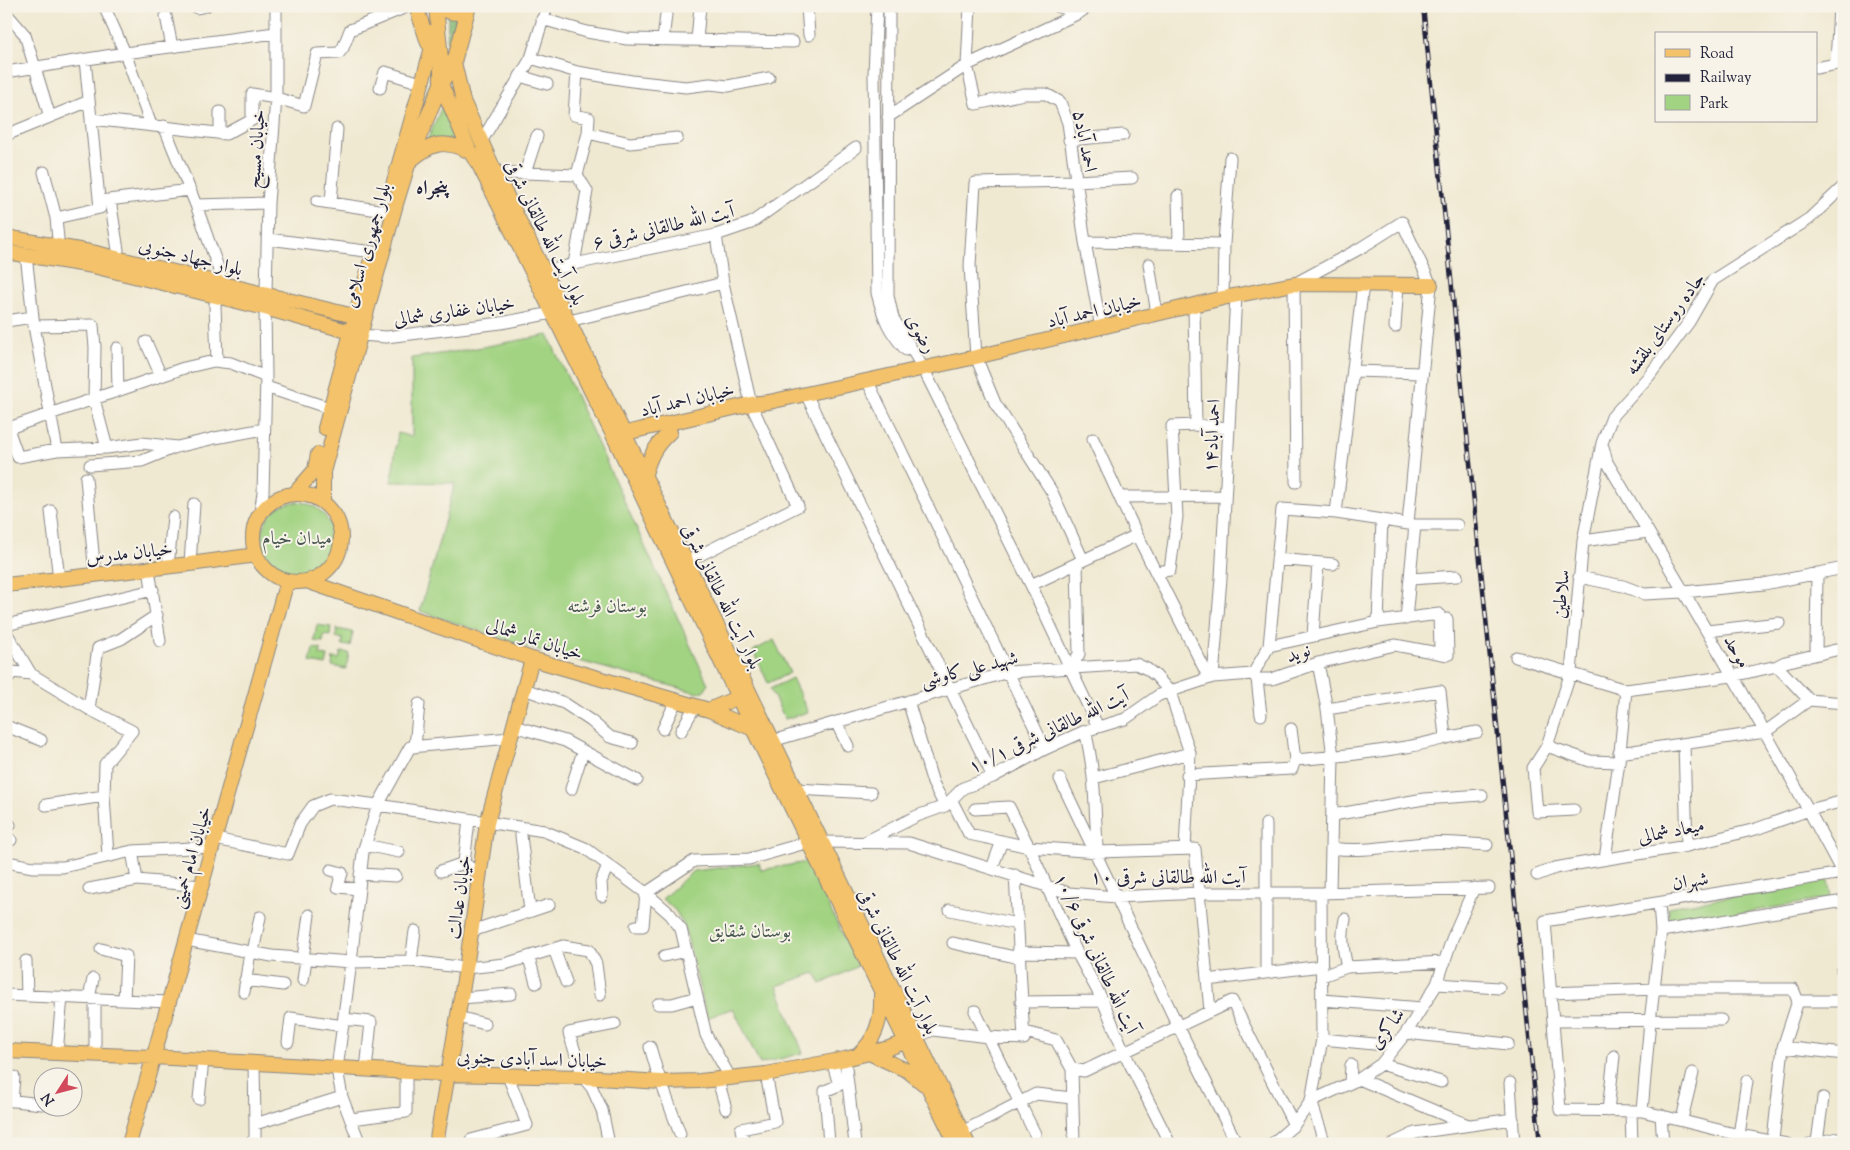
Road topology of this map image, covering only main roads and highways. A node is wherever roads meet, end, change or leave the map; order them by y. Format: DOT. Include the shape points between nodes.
graph roads {
  1 [pos="416,6"];
  2 [pos="428,6"];
  3 [pos="438,6"];
  4 [pos="469,8"];
  5 [pos="431,51"];
  6 [pos="454,62"];
  7 [pos="441,84"];
  8 [pos="470,152"];
  9 [pos="410,162"];
  10 [pos="6,237"];
  11 [pos="6,252"];
  12 [pos="95,259"];
  13 [pos="1431,285"];
  14 [pos="338,314"];
  15 [pos="359,318"];
  16 [pos="332,328"];
  17 [pos="356,334"];
  18 [pos="753,407"];
  19 [pos="670,432"];
  20 [pos="621,439"];
  21 [pos="644,477"];
  22 [pos="295,493"];
  23 [pos="323,501"];
  24 [pos="256,555"];
  25 [pos="286,581"];
  26 [pos="306,581"];
  27 [pos="6,585"];
  28 [pos="532,659"];
  29 [pos="743,695"];
  30 [pos="709,710"];
  31 [pos="753,729"];
  32 [pos="815,842"];
  33 [pos="880,990"];
  34 [pos="910,1039"];
  35 [pos="6,1051"];
  36 [pos="870,1054"];
  37 [pos="154,1057"];
  38 [pos="844,1059"];
  39 [pos="448,1074"];
  40 [pos="928,1087"];
  41 [pos="962,1140"];
  42 [pos="130,1144"];
  43 [pos="436,1144"];
  1 -- 5 [label="main road"];
  2 -- 5 [label="main road, بلوار جمهوری اسلامی"];
  3 -- 4 [label="main road" via="454,13"];
  3 -- 7 [label="main road"];
  4 -- 6 [label="main road, بلوار جمهوری اسلامی"];
  5 -- 15 [label="main road, بلوار جمهوری اسلامی" via="385,211"];
  6 -- 7 [label="main road, بلوار جمهوری اسلامی"];
  6 -- 20 [label="main road, بلوار آیت الله طالقانی شرقی" via="463,101 481,142 569,321"];
  7 -- 8 [label="main road, بلوار آیت الله طالقانی شرقی"];
  7 -- 9 [label="main road, بلوار جمهوری اسلامی"];
  8 -- 9 [label="main road" via="455,145 438,144 422,150"];
  8 -- 20 [label="main road, بلوار آیت الله طالقانی شرقی"];
  9 -- 15 [label="main road, بلوار جمهوری اسلامی"];
  10 -- 12 [label="main road, بلوار جهاد جنوبی"];
  11 -- 12 [label="main road, بلوار جهاد جنوبی"];
  12 -- 14 [label="main road, بلوار جهاد جنوبی" via="266,294"];
  12 -- 16 [label="main road, بلوار جهاد جنوبی"];
  13 -- 18 [label="main road, خیابان احمد آباد" via="1294,284"];
  14 -- 15 [label="main road, بلوار جهاد جنوبی"];
  14 -- 16 [label="main road" via="340,322"];
  15 -- 17 [label="main road, بلوار جمهوری اسلامی"];
  16 -- 17 [label="main road, بلوار جهاد جنوبی"];
  17 -- 22 [label="main road, بلوار جمهوری اسلامی" via="330,408 315,470"];
  17 -- 23 [label="main road, بلوار جمهوری اسلامی" via="323,472"];
  18 -- 19 [label="main road, خیابان احمد آباد"];
  18 -- 20 [label="main road, خیابان احمد آباد"];
  19 -- 20 [label="main road, خیابان احمد آباد"];
  19 -- 21 [label="main road" via="657,444"];
  20 -- 21 [label="main road, بلوار آیت الله طالقانی شرقی"];
  20 -- 29 [label="main road, بلوار آیت الله طالقانی شرقی"];
  21 -- 29 [label="main road, بلوار آیت الله طالقانی شرقی" via="686,562"];
  22 -- 23 [label="main road"];
  22 -- 24 [label="main road" via="269,502 260,513 253,533"];
  23 -- 26 [label="main road" via="340,525 339,554 320,576"];
  24 -- 25 [label="main road" via="274,576"];
  24 -- 27 [label="main road, خیابان مدرس"];
  25 -- 26 [label="main road"];
  25 -- 37 [label="main road, خیابان امام خمینی"];
  26 -- 28 [label="main road, خیابان تمار شمالی"];
  28 -- 30 [label="main road, خیابان تمار شمالی"];
  28 -- 39 [label="main road, خیابان عدالت" via="487,823"];
  29 -- 30 [label="main road"];
  29 -- 31 [label="main road, بلوار آیت الله طالقانی شرقی"];
  29 -- 32 [label="main road, بلوار آیت الله طالقانی شرقی" via="772,741"];
  30 -- 31 [label="main road, خیابان تمار شمالی"];
  31 -- 32 [label="main road, بلوار آیت الله طالقانی شرقی"];
  32 -- 33 [label="main road, بلوار آیت الله طالقانی شرقی"];
  32 -- 34 [label="main road, بلوار آیت الله طالقانی شرقی"];
  33 -- 34 [label="main road, بلوار آیت الله طالقانی شرقی"];
  33 -- 38 [label="main road" via="877,1028 866,1048"];
  34 -- 36 [label="main road, خیابان اسد آبادی جنوبی"];
  34 -- 40 [label="main road, بلوار آیت الله طالقانی شرقی"];
  34 -- 41 [label="main road, بلوار آیت الله طالقانی شرقی"];
  35 -- 37 [label="main road, خیابان اسد آبادی جنوبی"];
  36 -- 38 [label="main road, خیابان اسد آبادی جنوبی"];
  36 -- 40 [label="main road" via="908,1071"];
  37 -- 39 [label="main road, خیابان اسد آبادی جنوبی"];
  37 -- 42 [label="main road, خیابان امام خمینی"];
  38 -- 39 [label="main road, خیابان اسد آبادی جنوبی" via="766,1074 661,1082"];
  39 -- 43 [label="main road, خیابان عدالت"];
  40 -- 41 [label="main road, بلوار آیت الله طالقانی شرقی"];
}
